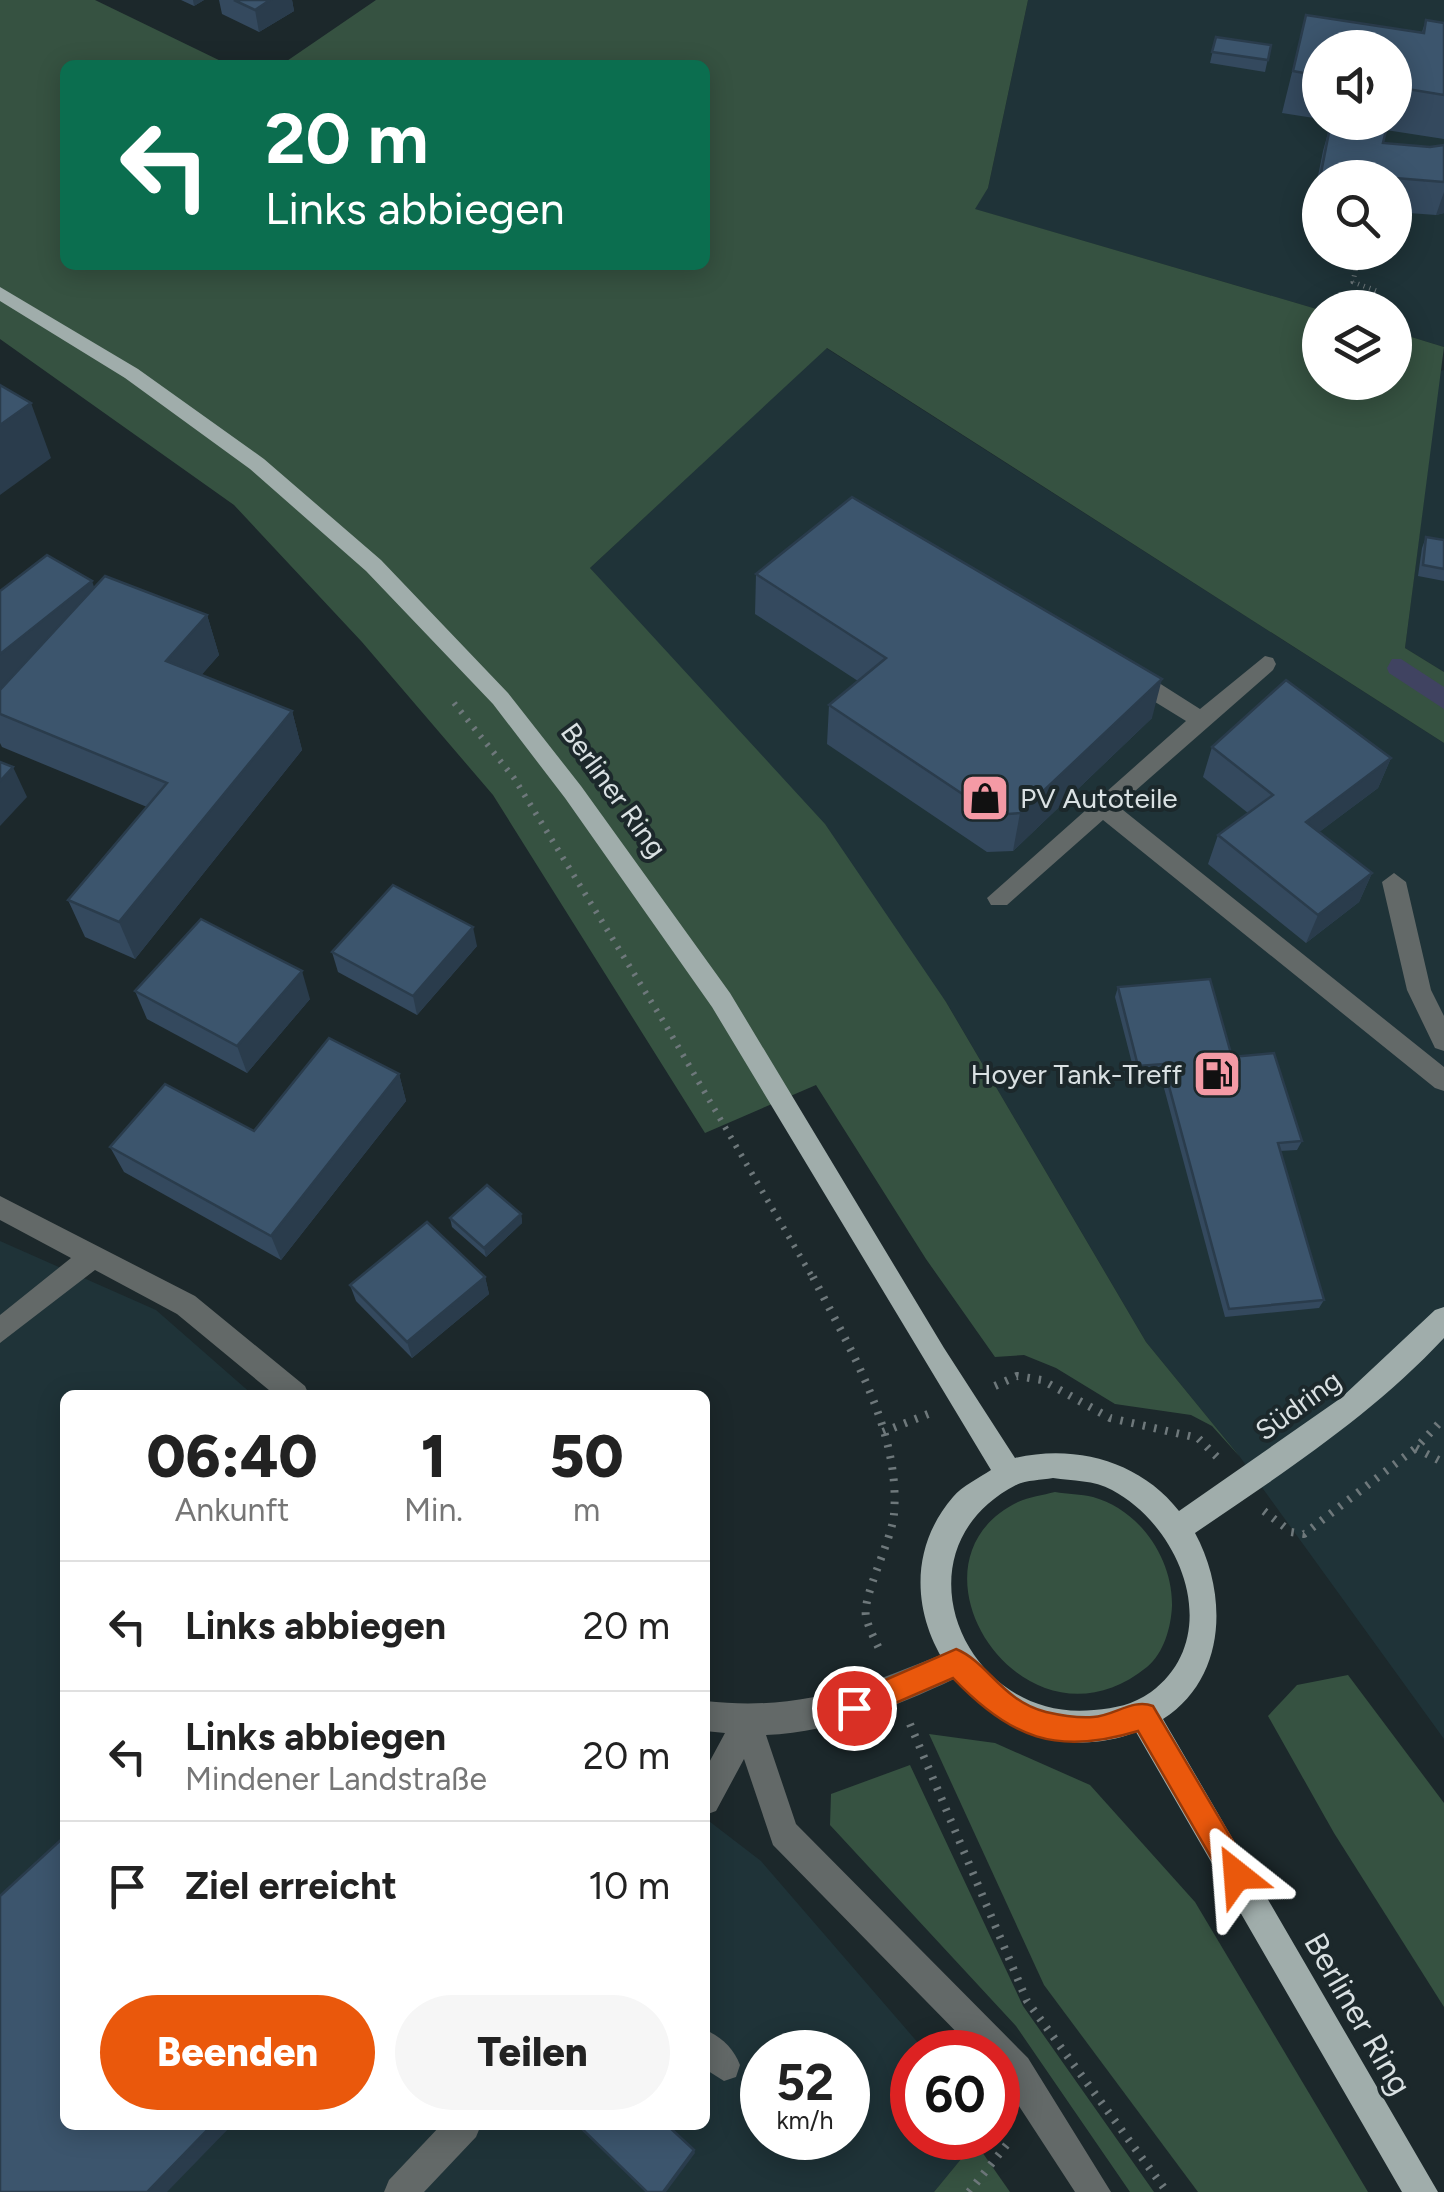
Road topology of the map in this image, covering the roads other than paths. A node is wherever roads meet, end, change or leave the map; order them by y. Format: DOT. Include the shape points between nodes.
graph roads {
  1 [pos="0,293"];
  2 [pos="1264,664"];
  3 [pos="1116,667"];
  4 [pos="1201,720"];
  5 [pos="1102,807"];
  6 [pos="1394,882"];
  7 [pos="999,898"];
  8 [pos="1444,1041"];
  9 [pos="1444,1081"];
  10 [pos="0,1207"];
  11 [pos="94,1255"];
  12 [pos="1444,1319"];
  13 [pos="0,1331"];
  14 [pos="289,1390"];
  15 [pos="1009,1474"];
  16 [pos="1178,1528"];
  17 [pos="956,1662"];
  18 [pos="1144,1716"];
  19 [pos="710,1717"];
  20 [pos="747,1723"];
  21 [pos="710,1791"];
  22 [pos="459,2130"];
  23 [pos="402,2192"];
  24 [pos="1094,2192"];
  25 [pos="1420,2192"];
  1 -- 15 [label="main road, Berliner Ring" via="216,431 418,608 482,677 551,759 722,1001"];
  2 -- 4 [label="street"];
  3 -- 4 [label="street"];
  4 -- 5 [label="street"];
  5 -- 7 [label="street"];
  5 -- 9 [label="street"];
  6 -- 8 [label="street" via="1418,990"];
  10 -- 11 [label="street"];
  11 -- 13 [label="street"];
  11 -- 14 [label="street" via="186,1305"];
  12 -- 16 [label="main road, Südring" via="1401,1368 1316,1438"];
  15 -- 16 [label="main road" via="1054,1465 1100,1472 1143,1494"];
  15 -- 17 [label="main road" via="964,1504 938,1551 935,1607"];
  16 -- 18 [label="main road" via="1201,1578 1203,1632 1183,1680"];
  17 -- 18 [label="main road" via="994,1701 1042,1725 1095,1731"];
  17 -- 20 [label="street" via="854,1708"];
  18 -- 25 [label="main road, Berliner Ring"];
  19 -- 20 [label="street"];
  20 -- 21 [label="street"];
  20 -- 24 [label="street" via="784,1834 1016,2070"];
  22 -- 23 [label="street"];
}
